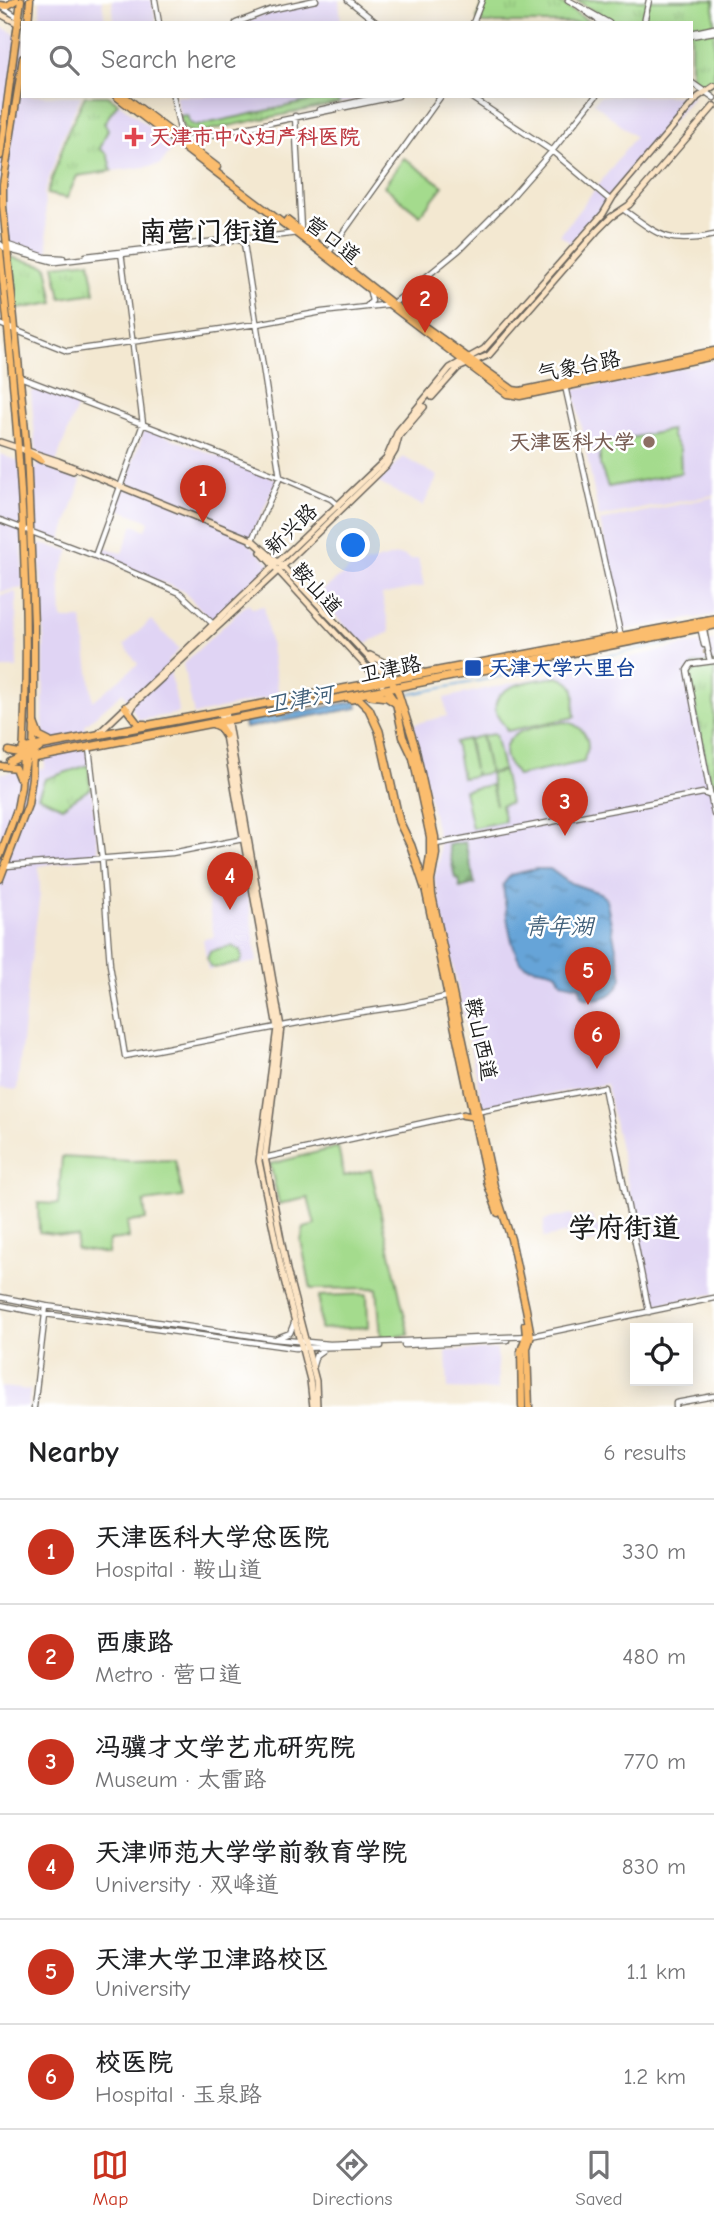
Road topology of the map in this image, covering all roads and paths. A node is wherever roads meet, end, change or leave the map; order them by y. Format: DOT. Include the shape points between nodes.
graph roads {
  1 [pos="19,0"];
  2 [pos="32,0"];
  3 [pos="155,0"];
  4 [pos="316,0"];
  5 [pos="348,0"];
  6 [pos="482,0"];
  7 [pos="568,0"];
  8 [pos="649,0"];
  9 [pos="576,4"];
  10 [pos="0,5"];
  11 [pos="0,14"];
  12 [pos="21,21"];
  13 [pos="23,21"];
  14 [pos="24,21"];
  15 [pos="159,21"];
  16 [pos="241,21"];
  17 [pos="374,21"];
  18 [pos="474,21"];
  19 [pos="599,21"];
  20 [pos="606,21"];
  21 [pos="644,21"];
  22 [pos="21,22"];
  23 [pos="714,30"];
  24 [pos="21,35"];
  25 [pos="693,35"];
  26 [pos="21,71"];
  27 [pos="693,83"];
  28 [pos="714,86"];
  29 [pos="706,92"];
  30 [pos="119,98"];
  31 [pos="127,98"];
  32 [pos="173,98"];
  33 [pos="375,98"];
  34 [pos="388,98"];
  35 [pos="440,98"];
  36 [pos="472,98"];
  37 [pos="594,98"];
  38 [pos="714,98"];
  39 [pos="714,106"];
  40 [pos="295,117"];
  41 [pos="179,128"];
  42 [pos="187,141"];
  43 [pos="552,151"];
  44 [pos="0,156"];
  45 [pos="215,167"];
  46 [pos="610,200"];
  47 [pos="624,210"];
  48 [pos="297,232"];
  49 [pos="714,235"];
  50 [pos="243,239"];
  51 [pos="2,246"];
  52 [pos="121,253"];
  53 [pos="327,255"];
  54 [pos="370,292"];
  55 [pos="390,304"];
  56 [pos="365,307"];
  57 [pos="0,324"];
  58 [pos="257,324"];
  59 [pos="8,327"];
  60 [pos="16,331"];
  61 [pos="132,342"];
  62 [pos="714,353"];
  63 [pos="467,361"];
  64 [pos="20,377"];
  65 [pos="565,384"];
  66 [pos="144,424"];
  67 [pos="26,436"];
  68 [pos="0,442"];
  69 [pos="25,452"];
  70 [pos="38,457"];
  71 [pos="27,472"];
  72 [pos="280,477"];
  73 [pos="120,487"];
  74 [pos="338,505"];
  75 [pos="0,520"];
  76 [pos="26,530"];
  77 [pos="252,541"];
  78 [pos="95,556"];
  79 [pos="279,566"];
  80 [pos="714,619"];
  81 [pos="714,625"];
  82 [pos="214,626"];
  83 [pos="703,632"];
  84 [pos="621,637"];
  85 [pos="362,649"];
  86 [pos="710,661"];
  87 [pos="430,672"];
  88 [pos="393,684"];
  89 [pos="384,686"];
  90 [pos="352,695"];
  91 [pos="315,702"];
  92 [pos="396,703"];
  93 [pos="128,710"];
  94 [pos="224,716"];
  95 [pos="207,719"];
  96 [pos="168,723"];
  97 [pos="24,724"];
  98 [pos="34,724"];
  99 [pos="228,735"];
  100 [pos="97,736"];
  101 [pos="57,743"];
  102 [pos="89,748"];
  103 [pos="9,751"];
  104 [pos="0,752"];
  105 [pos="27,754"];
  106 [pos="53,755"];
  107 [pos="0,764"];
  108 [pos="22,776"];
  109 [pos="32,777"];
  110 [pos="21,787"];
  111 [pos="712,797"];
  112 [pos="714,814"];
  113 [pos="245,838"];
  114 [pos="436,844"];
  115 [pos="0,856"];
  116 [pos="102,858"];
  117 [pos="5,866"];
  118 [pos="0,879"];
  119 [pos="425,888"];
  120 [pos="451,996"];
  121 [pos="279,1028"];
  122 [pos="471,1114"];
  123 [pos="263,1143"];
  124 [pos="265,1158"];
  125 [pos="0,1297"];
  126 [pos="714,1299"];
  127 [pos="0,1305"];
  128 [pos="46,1306"];
  129 [pos="649,1312"];
  130 [pos="44,1314"];
  131 [pos="295,1322"];
  132 [pos="528,1337"];
  133 [pos="274,1339"];
  134 [pos="304,1345"];
  135 [pos="330,1348"];
  136 [pos="313,1370"];
  137 [pos="714,1396"];
  138 [pos="676,1405"];
  139 [pos="34,1407"];
  140 [pos="315,1407"];
  141 [pos="522,1407"];
  142 [pos="529,1407"];
  1 -- 10 [label="main road"];
  1 -- 13 [label="main road"];
  2 -- 14 [label="main road"];
  3 -- 15 [label="street"];
  4 -- 16 [label="street"];
  5 -- 17 [label="street"];
  6 -- 18 [label="street"];
  7 -- 9 [label="street"];
  8 -- 21 [label="street"];
  9 -- 19 [label="street"];
  9 -- 20 [label="street"];
  10 -- 12 [label="street"];
  11 -- 22 [label="main road"];
  23 -- 25 [label="street"];
  24 -- 44 [label="main road"];
  26 -- 51 [label="main road" via="3,184"];
  27 -- 29 [label="street"];
  28 -- 29 [label="main road"];
  29 -- 38 [label="street"];
  29 -- 46 [label="main road"];
  30 -- 42 [label="main road, 营口道"];
  31 -- 42 [label="main road, 营口道"];
  32 -- 41 [label="street"];
  33 -- 40 [label="street"];
  34 -- 40 [label="street"];
  35 -- 53 [label="street"];
  36 -- 43 [label="street"];
  37 -- 43 [label="street"];
  39 -- 47 [label="main road"];
  40 -- 42 [label="street"];
  40 -- 48 [label="street"];
  41 -- 42 [label="street"];
  41 -- 42 [label="street"];
  42 -- 45 [label="main road, 营口道"];
  42 -- 45 [label="main road, 营口道"];
  43 -- 46 [label="street"];
  43 -- 55 [label="street" via="459,250"];
  45 -- 48 [label="main road, 营口道"];
  46 -- 63 [label="main road" via="519,311"];
  47 -- 49 [label="street" via="667,238 691,240"];
  47 -- 63 [label="main road" via="597,231 489,355"];
  48 -- 50 [label="street"];
  48 -- 53 [label="main road, 营口道"];
  50 -- 52 [label="street"];
  50 -- 58 [label="street"];
  51 -- 52 [label="street" via="55,262"];
  51 -- 59 [label="main road"];
  51 -- 60 [label="main road"];
  52 -- 61 [label="street"];
  53 -- 54 [label="main road, 营口道"];
  53 -- 55 [label="main road, 营口道"];
  54 -- 55 [label="main road, 营口道"];
  54 -- 56 [label="street" via="372,301"];
  55 -- 56 [label="street"];
  55 -- 63 [label="main road, 营口道"];
  56 -- 58 [label="street"];
  57 -- 59 [label="street"];
  58 -- 61 [label="street"];
  58 -- 72 [label="street"];
  59 -- 60 [label="street"];
  59 -- 69 [label="main road" via="17,439"];
  60 -- 61 [label="street" via="68,351"];
  60 -- 64 [label="main road"];
  61 -- 66 [label="street"];
  62 -- 65 [label="main road, 气象台路"];
  63 -- 65 [label="main road, 气象台路" via="513,390"];
  63 -- 74 [label="main road, 新兴路" via="450,368 398,431 386,459"];
  63 -- 79 [label="main road" via="399,436 386,466"];
  64 -- 66 [label="street"];
  64 -- 67 [label="main road"];
  65 -- 84 [label="street"];
  66 -- 72 [label="street"];
  66 -- 73 [label="street"];
  67 -- 69 [label="main road"];
  67 -- 70 [label="main road"];
  68 -- 69 [label="main road"];
  69 -- 70 [label="main road"];
  69 -- 71 [label="main road"];
  69 -- 76 [label="main road"];
  70 -- 71 [label="main road"];
  70 -- 73 [label="main road, 鞍山道"];
  71 -- 76 [label="main road"];
  72 -- 74 [label="street"];
  72 -- 77 [label="street"];
  73 -- 77 [label="main road, 鞍山道"];
  73 -- 78 [label="street"];
  74 -- 79 [label="main road, 新兴路"];
  75 -- 76 [label="street"];
  76 -- 78 [label="street"];
  76 -- 97 [label="main road"];
  76 -- 98 [label="main road" via="34,624"];
  77 -- 79 [label="main road, 鞍山道"];
  78 -- 82 [label="street" via="180,593"];
  79 -- 82 [label="main road, 新兴路"];
  79 -- 85 [label="main road, 鞍山道"];
  79 -- 89 [label="main road, 鞍山道"];
  80 -- 83 [label="highway, 卫津路"];
  81 -- 83 [label="highway, 卫津路"];
  82 -- 93 [label="main road, 新兴路"];
  83 -- 84 [label="highway, 卫津路"];
  83 -- 86 [label="street"];
  83 -- 88 [label="highway, 卫津路"];
  84 -- 87 [label="highway, 卫津路"];
  85 -- 87 [label="main road" via="397,668"];
  85 -- 88 [label="main road, 鞍山道"];
  86 -- 111 [label="street" via="690,665 687,670"];
  87 -- 88 [label="highway, 卫津路"];
  88 -- 89 [label="highway, 卫津路"];
  88 -- 114 [label="main road, 鞍山西道" via="415,747"];
  89 -- 90 [label="highway, 卫津路"];
  89 -- 92 [label="main road, 鞍山西道"];
  89 -- 94 [label="highway, 卫津路"];
  90 -- 91 [label="highway, 卫津路"];
  90 -- 92 [label="highway" via="384,696"];
  91 -- 94 [label="highway, 卫津路"];
  91 -- 119 [label="highway" via="358,698 369,709 379,732 399,821"];
  92 -- 119 [label="main road, 鞍山西道" via="431,841"];
  93 -- 96 [label="main road" via="138,724"];
  93 -- 100 [label="main road"];
  94 -- 95 [label="highway, 卫津路"];
  94 -- 99 [label="main road"];
  95 -- 96 [label="highway, 卫津路"];
  95 -- 99 [label="highway"];
  95 -- 102 [label="highway, 卫津路"];
  96 -- 100 [label="highway, 卫津路"];
  97 -- 103 [label="main road" via="19,743"];
  97 -- 105 [label="main road"];
  98 -- 101 [label="highway" via="41,739"];
  98 -- 105 [label="main road"];
  99 -- 113 [label="main road"];
  100 -- 101 [label="highway, 卫津路"];
  101 -- 105 [label="highway, 卫津路"];
  102 -- 106 [label="highway, 卫津路"];
  102 -- 116 [label="street"];
  103 -- 104 [label="main road"];
  103 -- 105 [label="main road"];
  105 -- 106 [label="highway, 卫津路"];
  105 -- 107 [label="main road"];
  105 -- 108 [label="highway"];
  105 -- 109 [label="main road"];
  106 -- 109 [label="main road" via="39,762"];
  107 -- 110 [label="main road" via="15,768"];
  108 -- 110 [label="main road"];
  109 -- 117 [label="main road" via="26,811"];
  110 -- 115 [label="main road"];
  111 -- 112 [label="street"];
  111 -- 114 [label="street" via="704,793"];
  113 -- 116 [label="street" via="172,852"];
  113 -- 121 [label="main road"];
  114 -- 120 [label="main road, 鞍山西道" via="431,887"];
  116 -- 117 [label="street"];
  116 -- 121 [label="street" via="110,965 125,1056"];
  117 -- 118 [label="main road"];
  119 -- 120 [label="main road, 鞍山西道"];
  120 -- 121 [label="street"];
  120 -- 122 [label="main road, 鞍山西道"];
  121 -- 123 [label="main road"];
  122 -- 124 [label="street"];
  122 -- 129 [label="street" via="604,1088"];
  122 -- 132 [label="main road, 鞍山西道" via="478,1124 488,1185 507,1238"];
  123 -- 124 [label="main road"];
  123 -- 124 [label="street"];
  124 -- 131 [label="main road"];
  124 -- 134 [label="main road"];
  125 -- 128 [label="street"];
  126 -- 129 [label="street"];
  126 -- 132 [label="street"];
  127 -- 130 [label="street"];
  128 -- 130 [label="street"];
  128 -- 133 [label="street"];
  129 -- 132 [label="street"];
  130 -- 134 [label="street"];
  130 -- 139 [label="street"];
  131 -- 133 [label="street" via="290,1334"];
  131 -- 134 [label="main road"];
  132 -- 134 [label="street"];
  132 -- 135 [label="street"];
  132 -- 141 [label="main road, 鞍山西道" via="520,1351"];
  132 -- 142 [label="main road, 鞍山西道"];
  133 -- 134 [label="street"];
  134 -- 135 [label="street"];
  134 -- 136 [label="main road"];
  134 -- 140 [label="main road"];
  135 -- 136 [label="street" via="316,1355"];
  136 -- 140 [label="main road"];
  137 -- 138 [label="street"];
}
